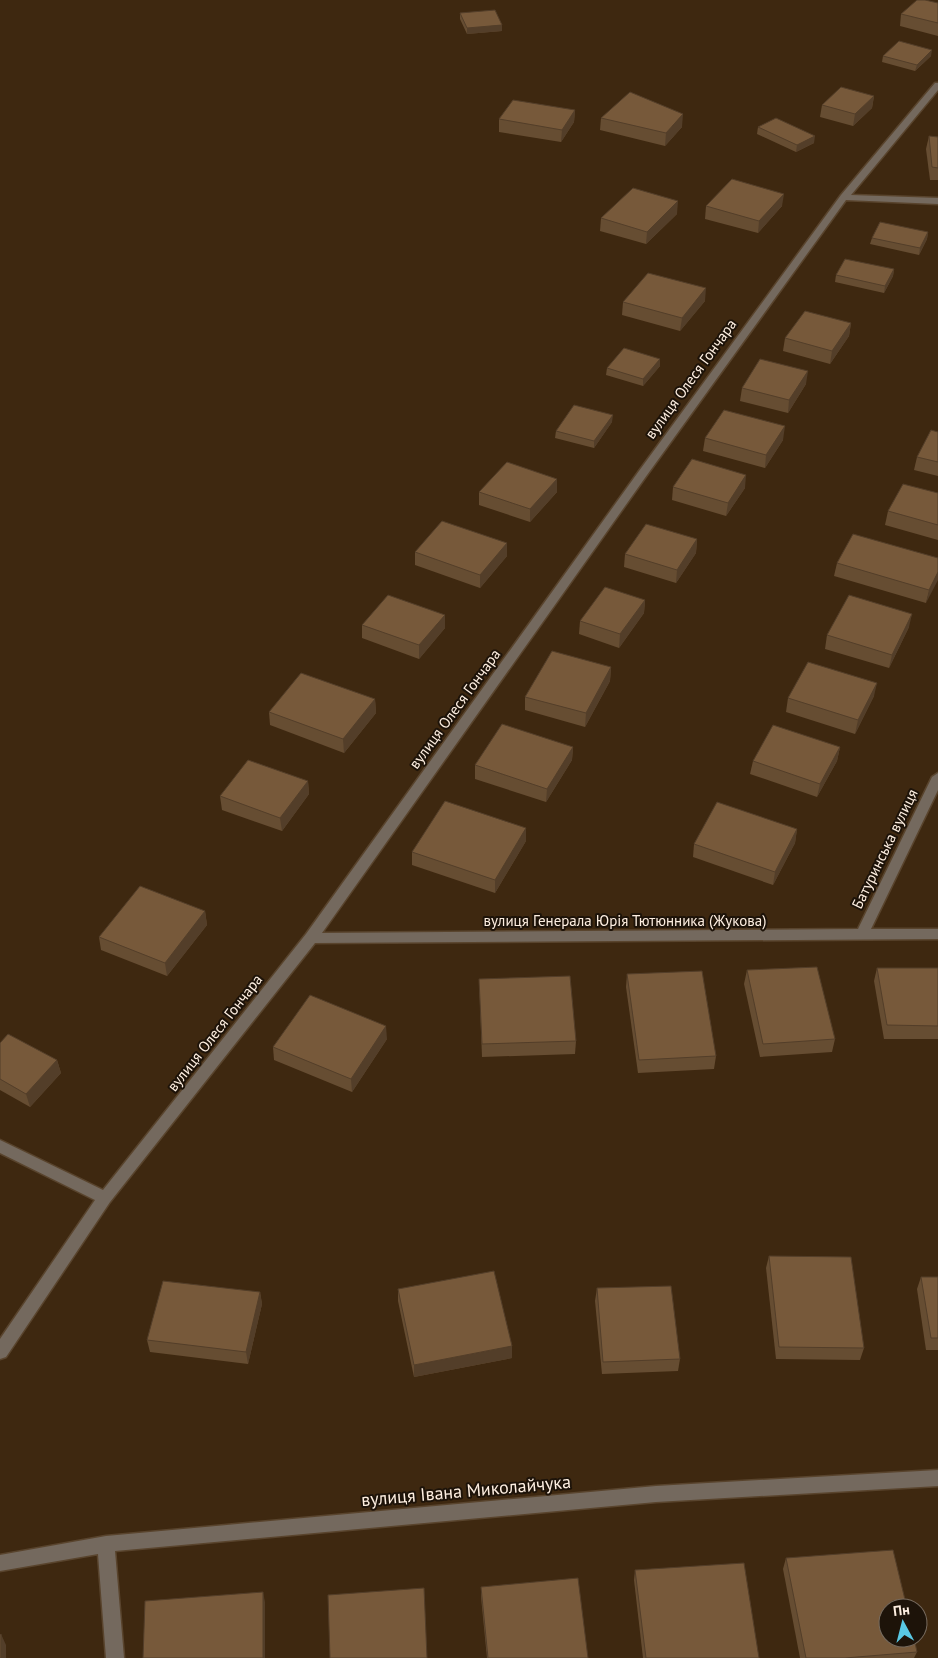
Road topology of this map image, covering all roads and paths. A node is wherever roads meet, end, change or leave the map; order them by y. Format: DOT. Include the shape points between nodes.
graph roads {
  1 [pos="938,85"];
  2 [pos="844,197"];
  3 [pos="938,201"];
  4 [pos="938,777"];
  5 [pos="938,934"];
  6 [pos="861,936"];
  7 [pos="311,938"];
  8 [pos="0,1146"];
  9 [pos="105,1198"];
  10 [pos="0,1352"];
  11 [pos="938,1478"];
  12 [pos="106,1544"];
  13 [pos="0,1563"];
  14 [pos="115,1658"];
  1 -- 2 [label="street, вулиця Олеся Гончара"];
  2 -- 3 [label="street"];
  2 -- 7 [label="street, вулиця Олеся Гончара"];
  4 -- 6 [label="street, Батуринська вулиця"];
  5 -- 6 [label="street, вулиця Генерала Юрія Тютюнника (Жукова)"];
  6 -- 7 [label="street, вулиця Генерала Юрія Тютюнника (Жукова)"];
  7 -- 9 [label="street, вулиця Олеся Гончара"];
  8 -- 9 [label="street"];
  9 -- 10 [label="street, вулиця Олеся Гончара"];
  11 -- 12 [label="street, вулиця Івана Миколайчука" via="656,1494"];
  12 -- 13 [label="street, вулиця Івана Миколайчука"];
  12 -- 14 [label="street"];
}
